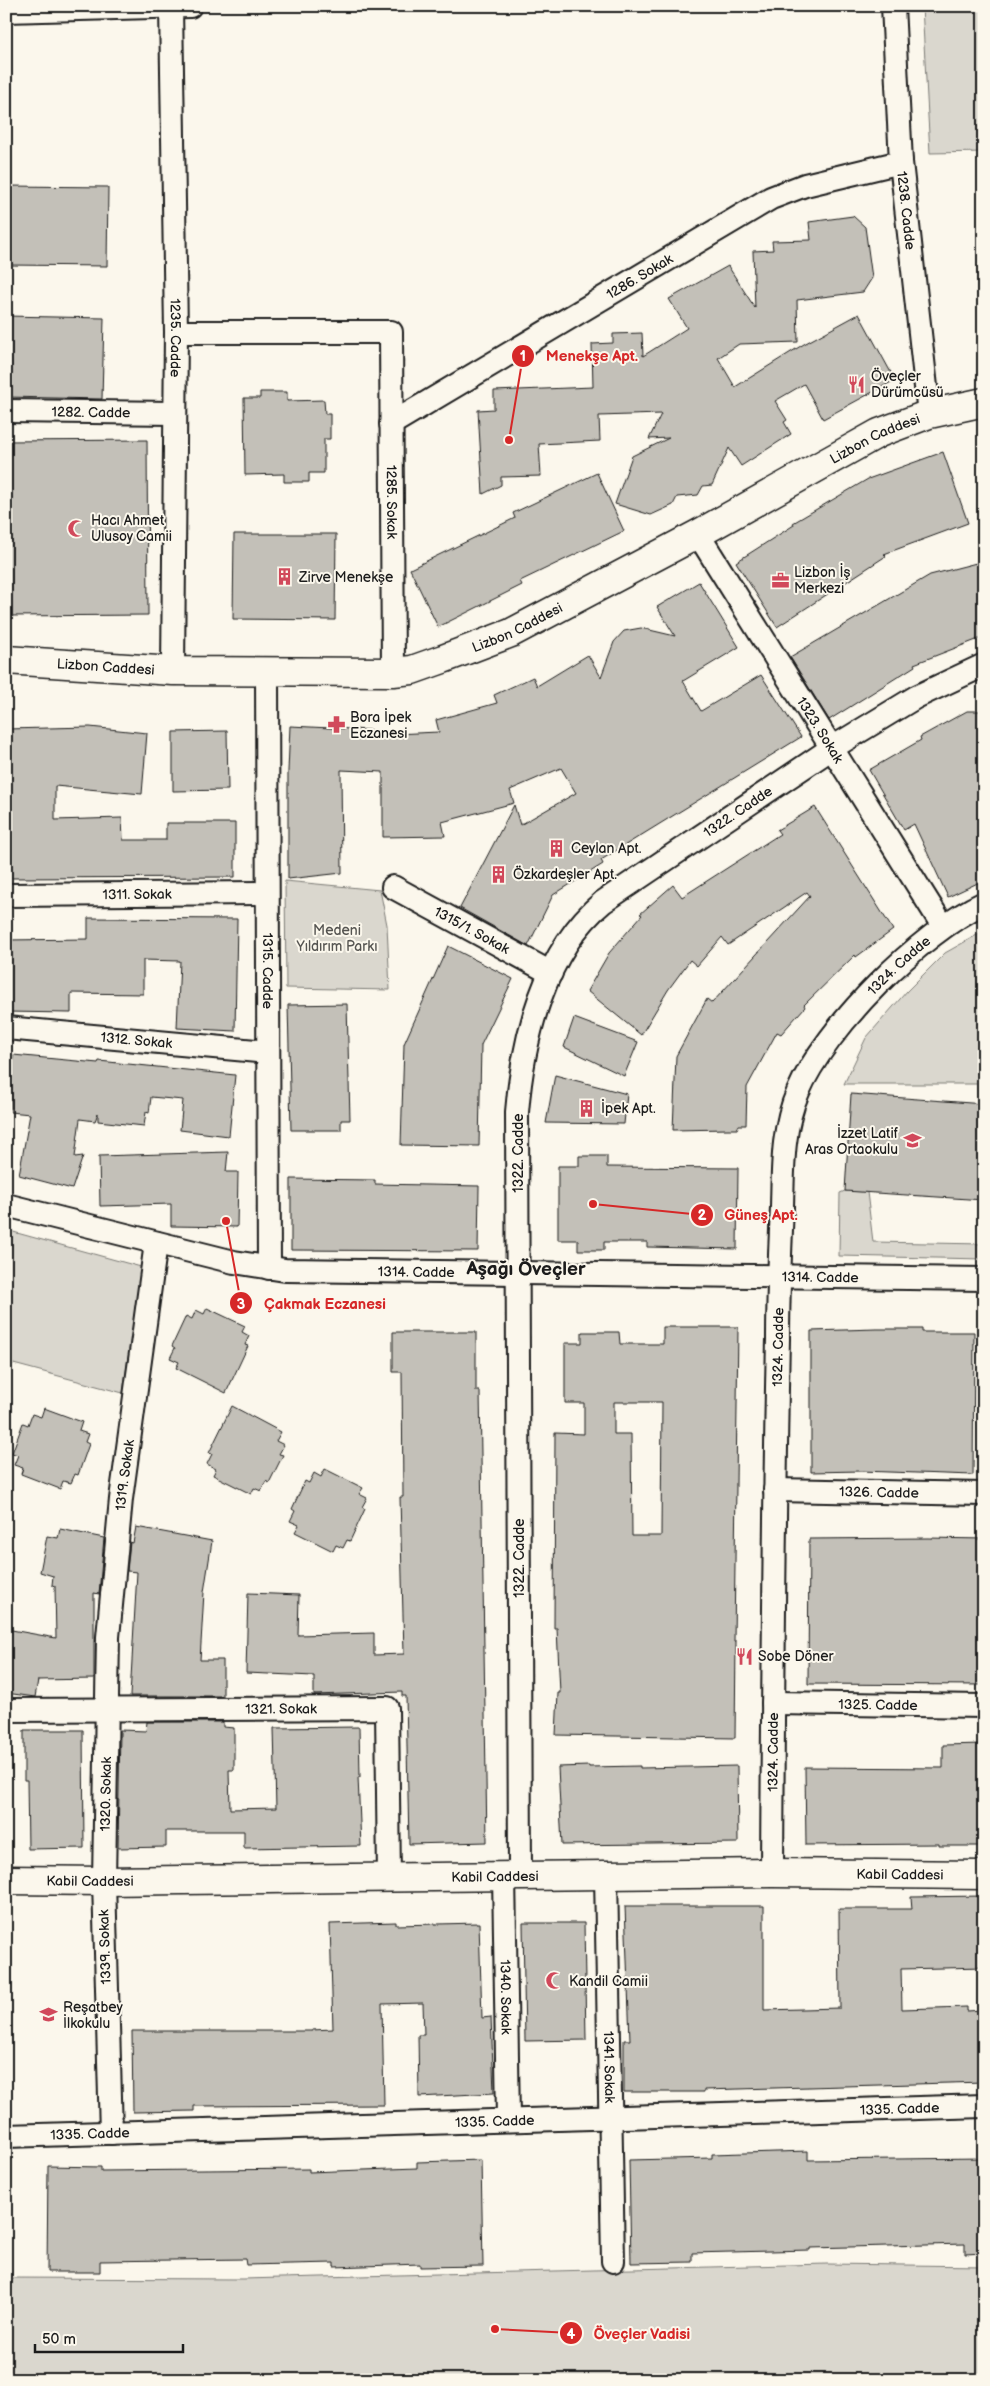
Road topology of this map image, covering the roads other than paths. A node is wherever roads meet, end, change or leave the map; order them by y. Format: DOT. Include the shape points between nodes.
graph roads {
  1 [pos="171,6"];
  2 [pos="190,6"];
  3 [pos="893,6"];
  4 [pos="6,11"];
  5 [pos="901,162"];
  6 [pos="176,332"];
  7 [pos="984,402"];
  8 [pos="6,411"];
  9 [pos="175,413"];
  10 [pos="929,414"];
  11 [pos="391,424"];
  12 [pos="698,534"];
  13 [pos="6,660"];
  14 [pos="984,665"];
  15 [pos="174,671"];
  16 [pos="267,672"];
  17 [pos="394,672"];
  18 [pos="832,748"];
  19 [pos="393,887"];
  20 [pos="267,893"];
  21 [pos="6,895"];
  22 [pos="984,903"];
  23 [pos="943,926"];
  24 [pos="551,973"];
  25 [pos="6,1028"];
  26 [pos="268,1052"];
  27 [pos="6,1205"];
  28 [pos="156,1243"];
  29 [pos="269,1268"];
  30 [pos="518,1274"];
  31 [pos="779,1277"];
  32 [pos="984,1280"];
  33 [pos="775,1490"];
  34 [pos="984,1494"];
  35 [pos="773,1703"];
  36 [pos="984,1706"];
  37 [pos="106,1709"];
  38 [pos="6,1710"];
  39 [pos="772,1873"];
  40 [pos="512,1875"];
  41 [pos="606,1875"];
  42 [pos="984,1876"];
  43 [pos="389,1878"];
  44 [pos="6,1880"];
  45 [pos="104,1880"];
  46 [pos="984,2106"];
  47 [pos="611,2117"];
  48 [pos="508,2119"];
  49 [pos="111,2133"];
  50 [pos="6,2136"];
  51 [pos="613,2261"];
  1 -- 2 [label="street"];
  1 -- 4 [label="street"];
  1 -- 6 [label="street, 1235. Cadde"];
  3 -- 5 [label="street, 1238. Cadde"];
  5 -- 10 [label="street, 1238. Cadde"];
  5 -- 11 [label="street, 1286. Sokak" via="805,184 771,198"];
  6 -- 9 [label="street, 1235. Cadde"];
  6 -- 11 [label="street, 1285. Sokak" via="390,332"];
  7 -- 10 [label="main road, Lizbon Caddesi"];
  8 -- 9 [label="street, 1282. Cadde"];
  9 -- 15 [label="street, 1235. Cadde"];
  10 -- 12 [label="main road, Lizbon Caddesi" via="879,433"];
  11 -- 17 [label="street, 1285. Sokak"];
  12 -- 17 [label="main road, Lizbon Caddesi" via="511,633 412,670"];
  12 -- 18 [label="street, 1323. Sokak"];
  13 -- 15 [label="main road, Lizbon Caddesi"];
  14 -- 18 [label="street, 1322. Cadde" via="916,697"];
  15 -- 16 [label="main road, Lizbon Caddesi"];
  16 -- 17 [label="main road, Lizbon Caddesi"];
  16 -- 20 [label="street, 1315. Cadde"];
  18 -- 23 [label="street, 1323. Sokak"];
  18 -- 24 [label="street, 1322. Cadde" via="593,910 572,935"];
  19 -- 24 [label="street, 1315/1. Sokak"];
  20 -- 21 [label="street, 1311. Sokak"];
  20 -- 26 [label="street, 1315. Cadde"];
  22 -- 23 [label="street, 1324. Cadde"];
  23 -- 31 [label="street, 1324. Cadde" via="889,973 834,1034 798,1092 789,1119 785,1147"];
  24 -- 30 [label="street, 1322. Cadde" via="528,1042 519,1094"];
  25 -- 26 [label="street, 1312. Sokak"];
  26 -- 29 [label="street, 1315. Cadde"];
  27 -- 28 [label="street, 1314. Cadde"];
  28 -- 29 [label="street, 1314. Cadde"];
  28 -- 37 [label="street, 1319. Sokak" via="117,1536 109,1620"];
  29 -- 30 [label="street, 1314. Cadde" via="322,1272"];
  30 -- 31 [label="street, 1314. Cadde"];
  30 -- 40 [label="street, 1322. Cadde"];
  31 -- 32 [label="street, 1314. Cadde"];
  31 -- 33 [label="street, 1324. Cadde"];
  33 -- 34 [label="street, 1326. Cadde"];
  33 -- 35 [label="street, 1324. Cadde"];
  35 -- 36 [label="street, 1325. Cadde"];
  35 -- 39 [label="street, 1324. Cadde"];
  37 -- 38 [label="street, 1321. Sokak"];
  37 -- 43 [label="street, 1321. Sokak" via="387,1708"];
  37 -- 45 [label="street, 1320. Sokak"];
  39 -- 41 [label="main road, Kabil Caddesi"];
  39 -- 42 [label="main road, Kabil Caddesi"];
  40 -- 41 [label="main road, Kabil Caddesi"];
  40 -- 43 [label="main road, Kabil Caddesi"];
  40 -- 48 [label="street, 1340. Sokak"];
  41 -- 47 [label="street, 1341. Sokak"];
  43 -- 45 [label="main road, Kabil Caddesi"];
  44 -- 45 [label="main road, Kabil Caddesi"];
  45 -- 49 [label="street, 1339. Sokak"];
  46 -- 47 [label="street, 1335. Cadde"];
  47 -- 48 [label="street, 1335. Cadde"];
  47 -- 51 [label="street, 1341. Sokak"];
  48 -- 49 [label="street, 1335. Cadde"];
  49 -- 50 [label="street, 1335. Cadde"];
}
